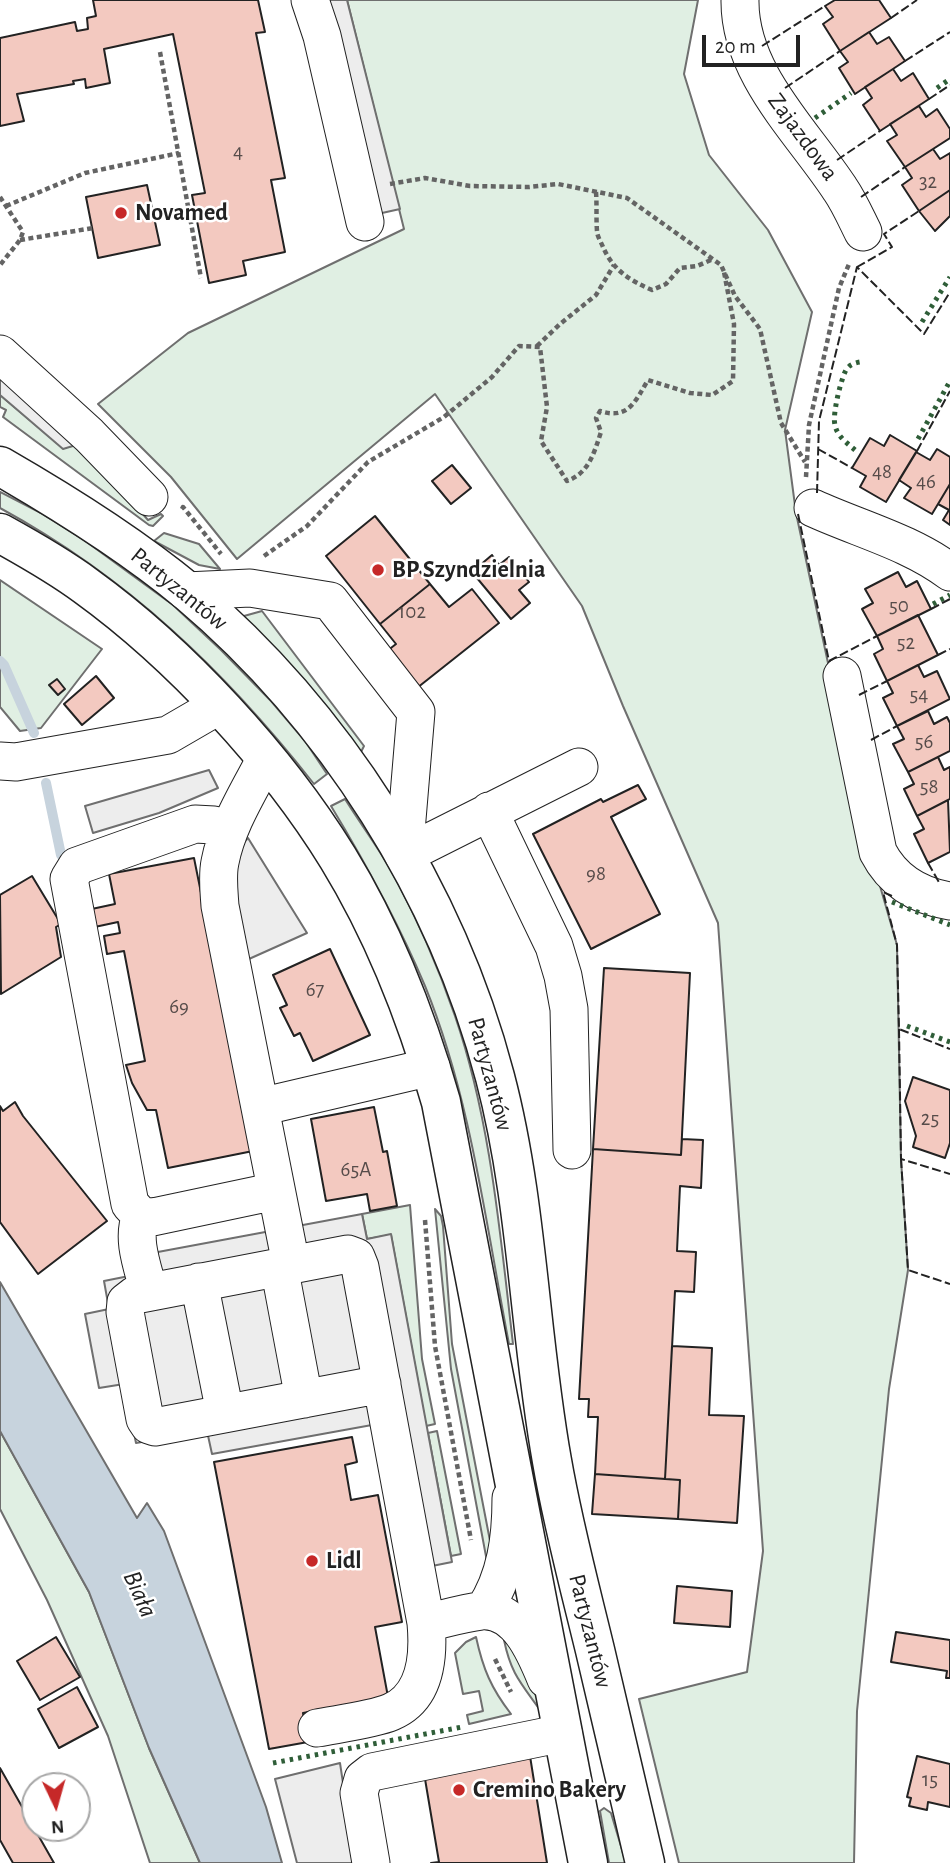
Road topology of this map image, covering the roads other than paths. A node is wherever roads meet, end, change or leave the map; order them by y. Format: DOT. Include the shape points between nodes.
graph roads {
  1 [pos="310,0"];
  2 [pos="740,0"];
  3 [pos="361,206"];
  4 [pos="863,232"];
  5 [pos="0,354"];
  6 [pos="0,466"];
  7 [pos="149,497"];
  8 [pos="813,508"];
  9 [pos="0,533"];
  10 [pos="950,572"];
  11 [pos="186,591"];
  12 [pos="842,676"];
  13 [pos="218,706"];
  14 [pos="266,758"];
  15 [pos="0,761"];
  16 [pos="579,767"];
  17 [pos="489,811"];
  18 [pos="229,831"];
  19 [pos="404,855"];
  20 [pos="950,901"];
  21 [pos="431,1067"];
  22 [pos="260,1107"];
  23 [pos="572,1150"];
  24 [pos="276,1191"];
  25 [pos="141,1216"];
  26 [pos="285,1265"];
  27 [pos="199,1282"];
  28 [pos="149,1292"];
  29 [pos="382,1384"];
  30 [pos="304,1399"];
  31 [pos="225,1413"];
  32 [pos="511,1465"];
  33 [pos="484,1611"];
  34 [pos="426,1623"];
  35 [pos="317,1728"];
  36 [pos="552,1728"];
  37 [pos="371,1863"];
  38 [pos="588,1863"];
  39 [pos="645,1863"];
  1 -- 3 [label="street"];
  2 -- 4 [label="street, Zajazdowa" via="746,41 760,78 842,191"];
  5 -- 7 [label="street"];
  6 -- 11 [label="main road, Partyzantów" via="71,507"];
  8 -- 10 [label="street" via="919,551"];
  9 -- 13 [label="main road, Partyzantów" via="86,585 140,629"];
  11 -- 19 [label="main road, Partyzantów" via="240,640 313,721"];
  11 -- 19 [label="street" via="250,589 330,601 416,712"];
  12 -- 20 [label="street" via="878,852 898,880 925,895"];
  13 -- 14 [label="main road, Partyzantów"];
  13 -- 15 [label="street" via="168,735"];
  14 -- 18 [label="street"];
  14 -- 21 [label="main road, Partyzantów" via="339,860 392,965"];
  16 -- 17 [label="street"];
  17 -- 19 [label="street"];
  17 -- 23 [label="street" via="554,946 563,976 569,1009"];
  18 -- 22 [label="street" via="219,863 220,906"];
  18 -- 25 [label="street" via="195,824 76,866 69,880 130,1204"];
  19 -- 39 [label="main road, Partyzantów" via="460,970 495,1078 519,1205 552,1461"];
  21 -- 22 [label="street"];
  21 -- 32 [label="main road, Partyzantów"];
  22 -- 24 [label="street"];
  24 -- 25 [label="street"];
  24 -- 26 [label="street"];
  25 -- 28 [label="street" via="137,1237"];
  26 -- 27 [label="street"];
  26 -- 29 [label="street" via="348,1254 356,1257"];
  26 -- 30 [label="street"];
  27 -- 28 [label="street"];
  27 -- 31 [label="street"];
  28 -- 31 [label="street" via="126,1301 125,1312 145,1419 155,1427"];
  29 -- 30 [label="street"];
  29 -- 34 [label="street"];
  30 -- 31 [label="street"];
  32 -- 33 [label="street" via="508,1549 501,1578"];
  32 -- 36 [label="main road, Partyzantów"];
  33 -- 34 [label="street"];
  33 -- 36 [label="street" via="503,1616 522,1630 533,1647"];
  34 -- 35 [label="street" via="425,1672 403,1704 390,1713"];
  36 -- 37 [label="street" via="372,1772 363,1779 359,1793"];
  36 -- 38 [label="main road, Partyzantów"];
}
